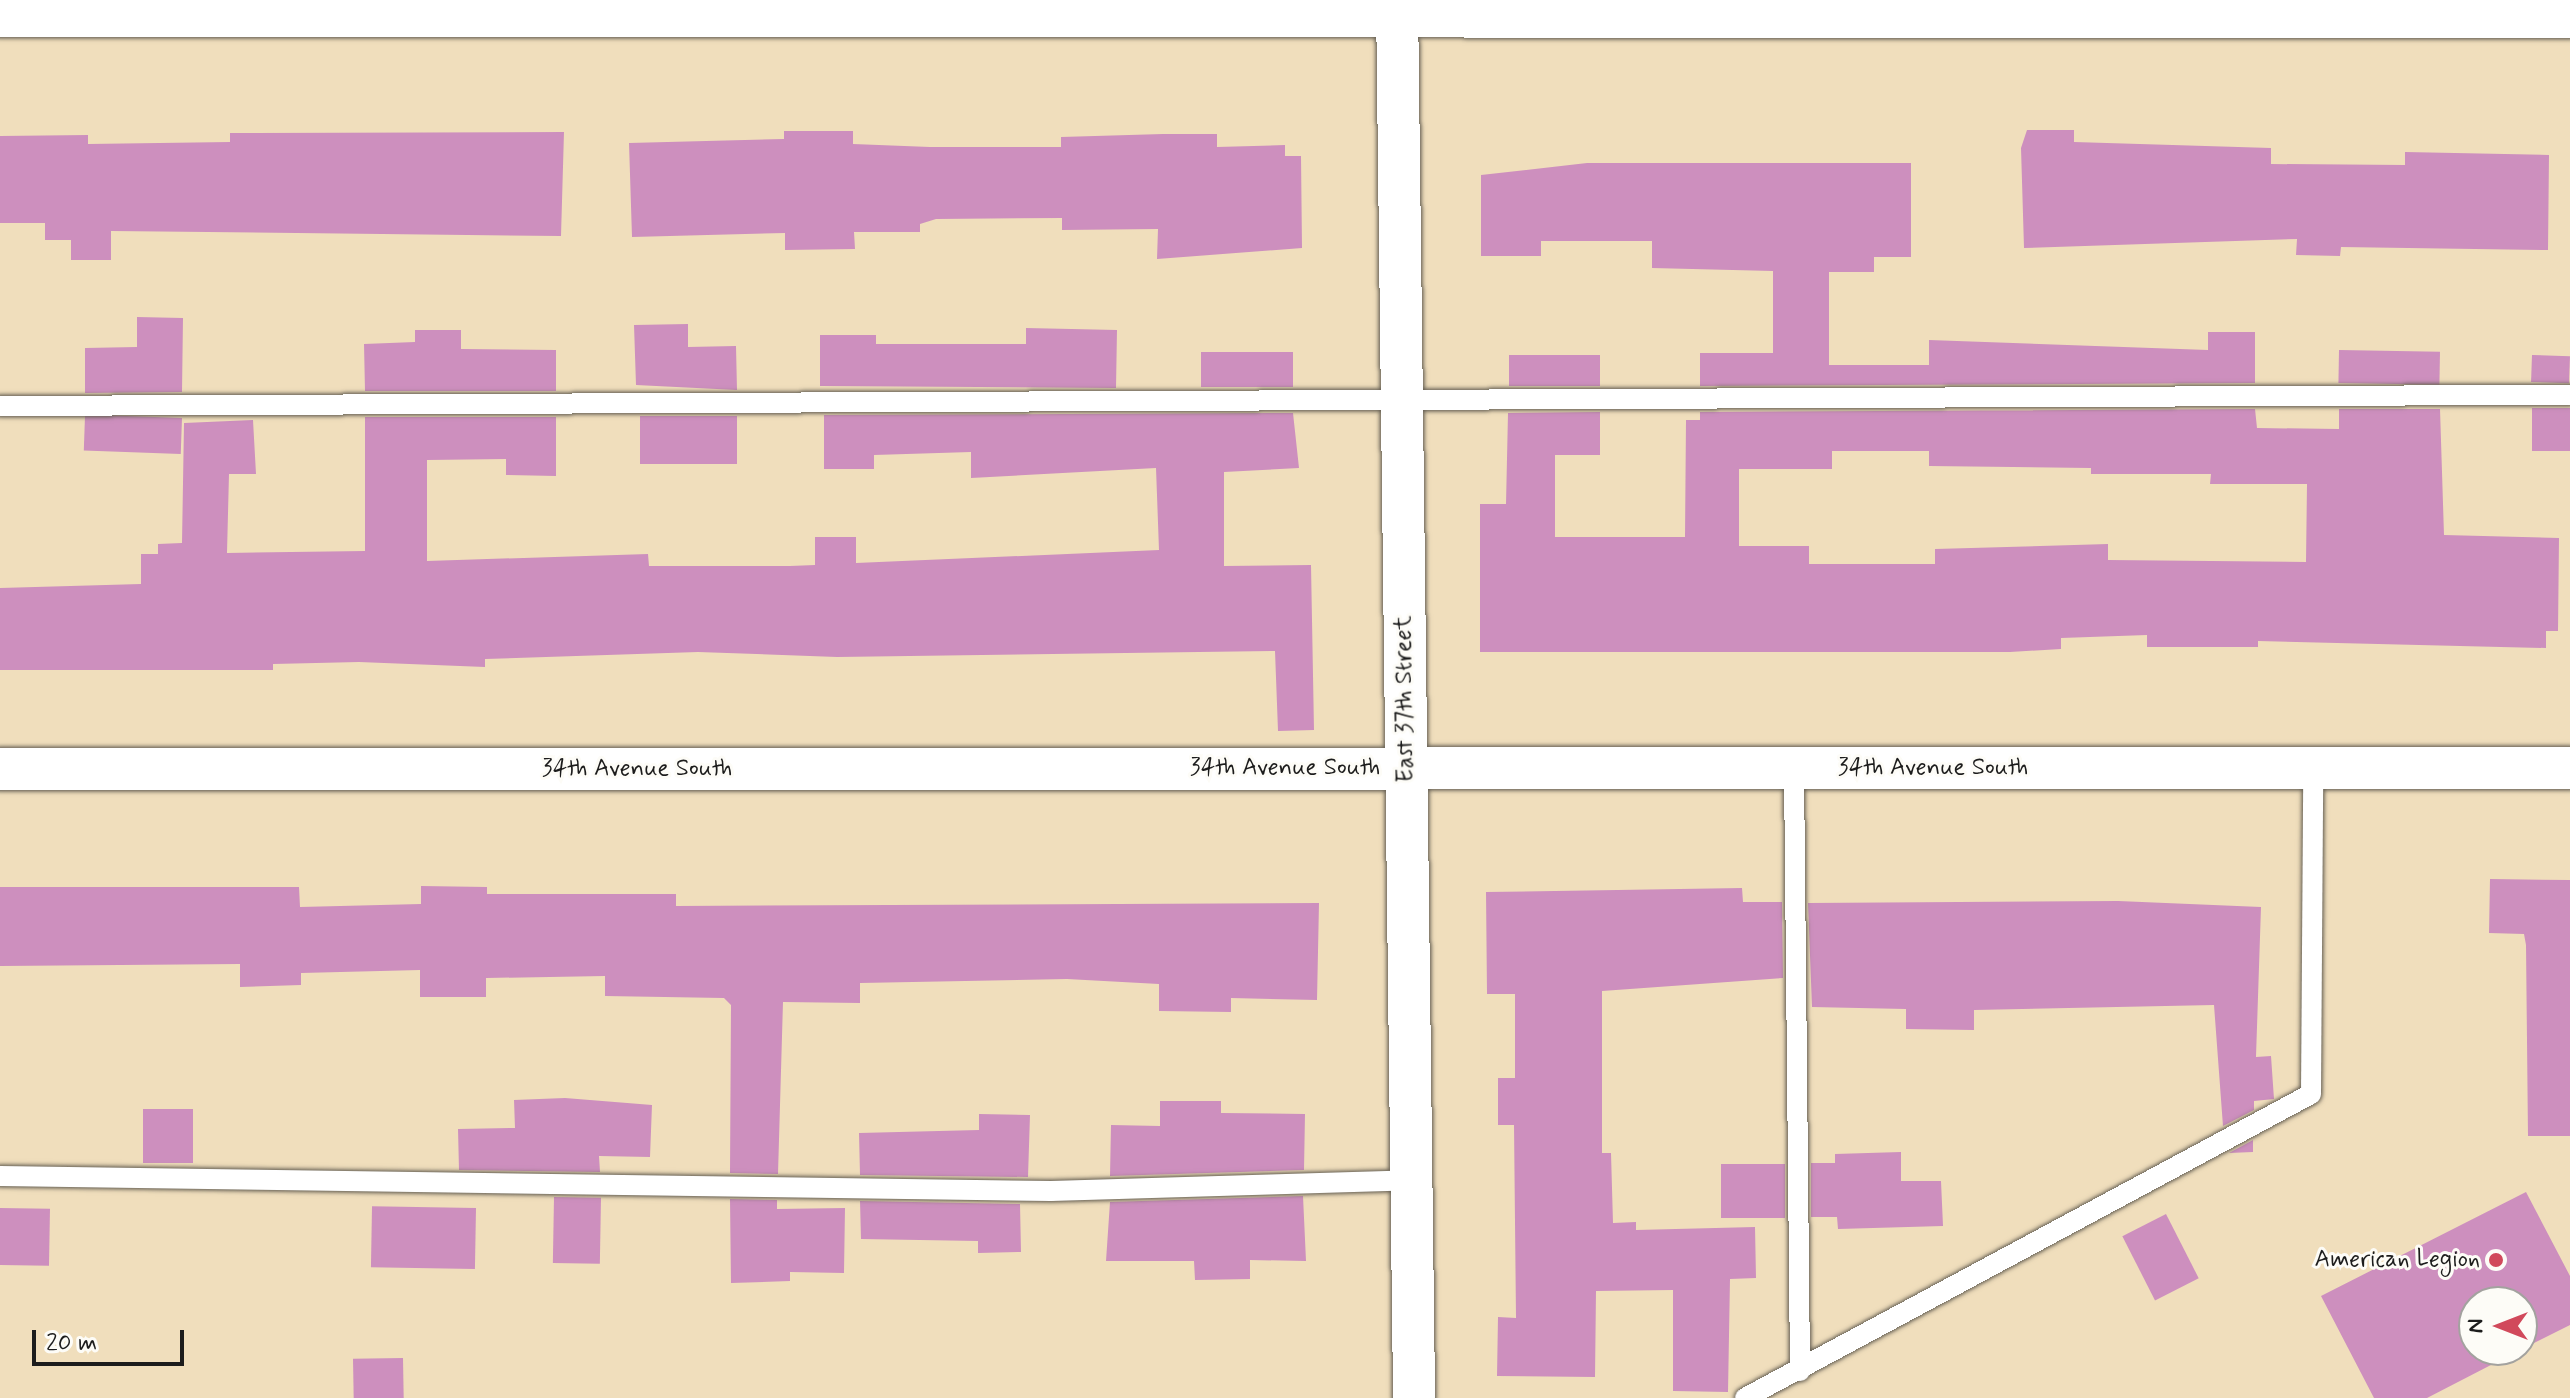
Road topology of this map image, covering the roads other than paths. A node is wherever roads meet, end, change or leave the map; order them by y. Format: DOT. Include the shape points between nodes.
graph roads {
  1 [pos="1398,8"];
  2 [pos="0,16"];
  3 [pos="2570,17"];
  4 [pos="1402,395"];
  5 [pos="2570,395"];
  6 [pos="0,406"];
  7 [pos="1406,768"];
  8 [pos="1794,768"];
  9 [pos="2313,768"];
  10 [pos="2570,768"];
  11 [pos="0,769"];
  12 [pos="0,1176"];
  13 [pos="1412,1180"];
  14 [pos="1800,1371"];
  15 [pos="1414,1398"];
  16 [pos="1745,1398"];
  1 -- 2 [label="street"];
  1 -- 3 [label="street"];
  1 -- 4 [label="street, East 37th Street"];
  4 -- 5 [label="lane"];
  4 -- 6 [label="lane"];
  4 -- 7 [label="street, East 37th Street"];
  7 -- 8 [label="street, 34th Avenue South"];
  7 -- 11 [label="street, 34th Avenue South"];
  7 -- 13 [label="street, East 37th Street"];
  8 -- 9 [label="street, 34th Avenue South"];
  8 -- 14 [label="lane"];
  9 -- 10 [label="street, 34th Avenue South"];
  9 -- 14 [label="lane" via="2311,1094"];
  12 -- 13 [label="lane" via="1051,1191"];
  13 -- 15 [label="street, East 37th Street"];
  14 -- 16 [label="lane"];
}
